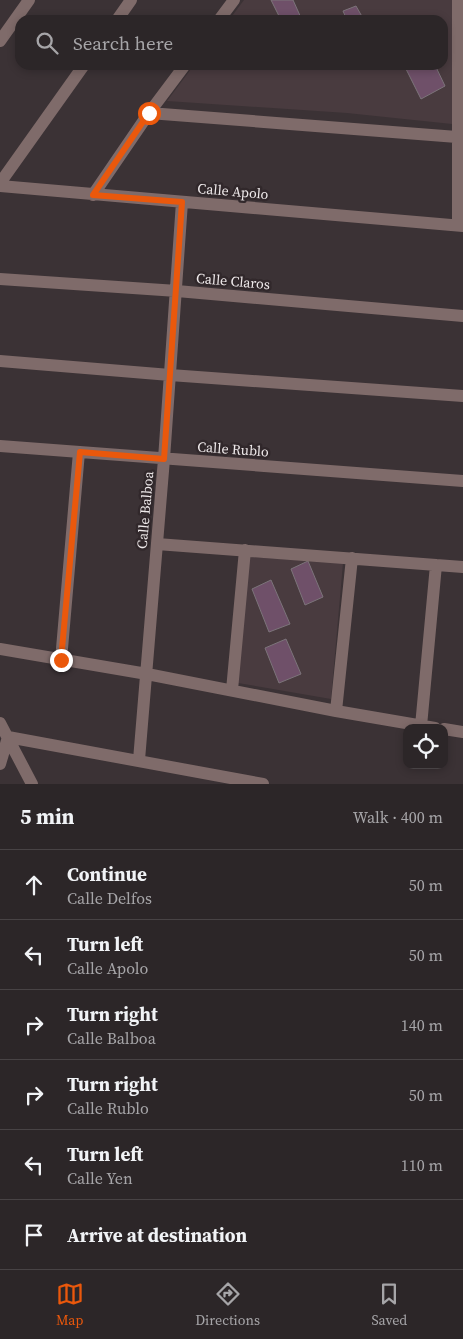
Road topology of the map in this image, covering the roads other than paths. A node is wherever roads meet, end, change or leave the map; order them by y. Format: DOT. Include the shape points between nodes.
graph roads {
  1 [pos="29,0"];
  2 [pos="131,0"];
  3 [pos="234,0"];
  4 [pos="458,0"];
  5 [pos="18,15"];
  6 [pos="120,15"];
  7 [pos="223,15"];
  8 [pos="15,19"];
  9 [pos="0,40"];
  10 [pos="80,70"];
  11 [pos="181,70"];
  12 [pos="149,113"];
  13 [pos="457,137"];
  14 [pos="0,184"];
  15 [pos="93,195"];
  16 [pos="182,202"];
  17 [pos="460,225"];
  18 [pos="0,279"];
  19 [pos="177,291"];
  20 [pos="463,316"];
  21 [pos="0,361"];
  22 [pos="170,375"];
  23 [pos="463,396"];
  24 [pos="0,446"];
  25 [pos="80,452"];
  26 [pos="164,459"];
  27 [pos="463,480"];
  28 [pos="157,544"];
  29 [pos="245,550"];
  30 [pos="352,558"];
  31 [pos="436,564"];
  32 [pos="463,566"];
  33 [pos="0,650"];
  34 [pos="61,660"];
  35 [pos="147,674"];
  36 [pos="232,690"];
  37 [pos="336,711"];
  38 [pos="0,722"];
  39 [pos="410,724"];
  40 [pos="421,724"];
  41 [pos="448,730"];
  42 [pos="463,732"];
  43 [pos="8,737"];
  44 [pos="139,760"];
  45 [pos="0,764"];
  46 [pos="32,784"];
  47 [pos="263,784"];
  1 -- 5 [label="street"];
  2 -- 6 [label="street"];
  3 -- 7 [label="street"];
  4 -- 13 [label="street"];
  8 -- 9 [label="street"];
  10 -- 14 [label="street"];
  11 -- 12 [label="street"];
  12 -- 13 [label="street"];
  12 -- 15 [label="street"];
  13 -- 17 [label="street"];
  14 -- 15 [label="street, Calle Apolo"];
  15 -- 16 [label="street, Calle Apolo"];
  16 -- 17 [label="street, Calle Apolo"];
  16 -- 19 [label="street, Calle Balboa"];
  18 -- 19 [label="street, Calle Claros"];
  19 -- 20 [label="street, Calle Claros"];
  19 -- 22 [label="street, Calle Balboa"];
  21 -- 22 [label="street"];
  22 -- 23 [label="street"];
  22 -- 26 [label="street, Calle Balboa"];
  24 -- 25 [label="street, Calle Rublo"];
  25 -- 26 [label="street, Calle Rublo"];
  25 -- 34 [label="street"];
  26 -- 27 [label="street, Calle Rublo"];
  26 -- 28 [label="street, Calle Balboa"];
  28 -- 29 [label="street"];
  28 -- 35 [label="street, Calle Balboa"];
  29 -- 30 [label="street"];
  29 -- 36 [label="street"];
  30 -- 31 [label="street"];
  30 -- 37 [label="street"];
  31 -- 32 [label="street"];
  31 -- 40 [label="street"];
  33 -- 34 [label="street"];
  34 -- 35 [label="street"];
  35 -- 36 [label="street"];
  35 -- 44 [label="street, Calle Balboa"];
  36 -- 37 [label="street"];
  37 -- 39 [label="street"];
  38 -- 43 [label="street"];
  41 -- 42 [label="street"];
  43 -- 44 [label="street"];
  43 -- 45 [label="street"];
  43 -- 46 [label="street"];
  44 -- 47 [label="street"];
}
